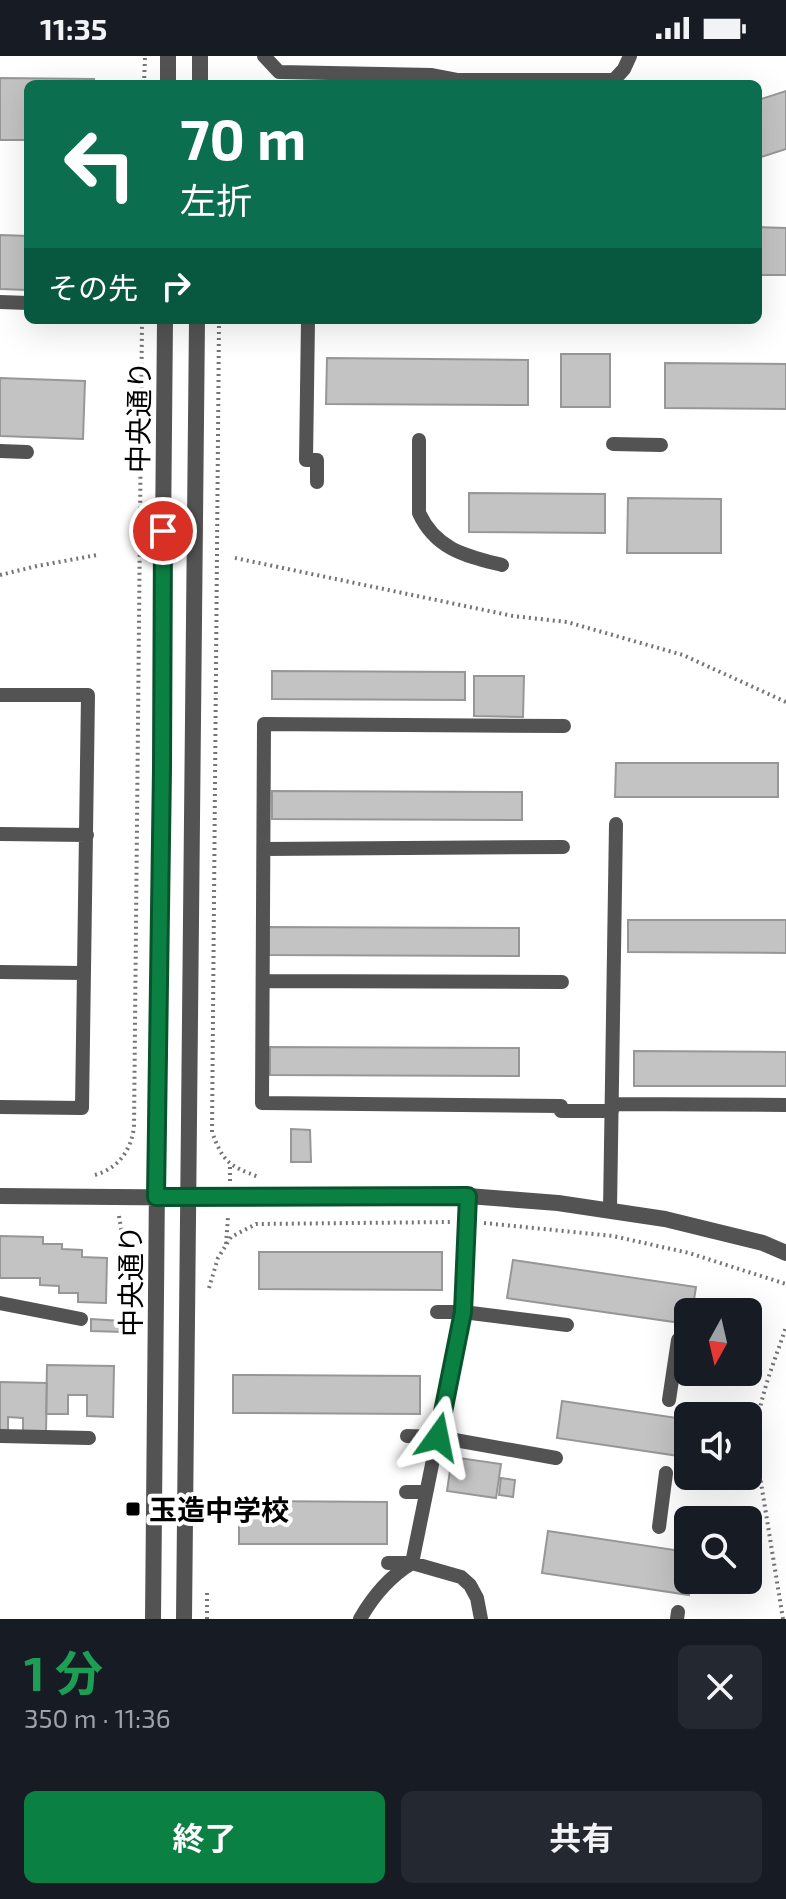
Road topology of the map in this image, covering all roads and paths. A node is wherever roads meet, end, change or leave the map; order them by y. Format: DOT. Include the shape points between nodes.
graph roads {
  1 [pos="145,56"];
  2 [pos="168,56"];
  3 [pos="200,56"];
  4 [pos="264,56"];
  5 [pos="630,56"];
  6 [pos="144,80"];
  7 [pos="168,80"];
  8 [pos="200,80"];
  9 [pos="0,302"];
  10 [pos="24,303"];
  11 [pos="142,324"];
  12 [pos="165,324"];
  13 [pos="197,324"];
  14 [pos="219,324"];
  15 [pos="308,324"];
  16 [pos="419,440"];
  17 [pos="613,444"];
  18 [pos="661,445"];
  19 [pos="0,451"];
  20 [pos="27,452"];
  21 [pos="317,482"];
  22 [pos="97,555"];
  23 [pos="235,558"];
  24 [pos="502,565"];
  25 [pos="0,575"];
  26 [pos="0,695"];
  27 [pos="786,702"];
  28 [pos="564,726"];
  29 [pos="616,824"];
  30 [pos="0,834"];
  31 [pos="87,835"];
  32 [pos="563,847"];
  33 [pos="264,849"];
  34 [pos="0,972"];
  35 [pos="84,973"];
  36 [pos="263,981"];
  37 [pos="562,982"];
  38 [pos="786,1105"];
  39 [pos="0,1107"];
  40 [pos="612,1108"];
  41 [pos="89,1177"];
  42 [pos="261,1178"];
  43 [pos="0,1196"];
  44 [pos="468,1196"];
  45 [pos="156,1197"];
  46 [pos="188,1197"];
  47 [pos="610,1210"];
  48 [pos="468,1221"];
  49 [pos="786,1253"];
  50 [pos="786,1284"];
  51 [pos="208,1289"];
  52 [pos="0,1303"];
  53 [pos="437,1312"];
  54 [pos="463,1312"];
  55 [pos="81,1319"];
  56 [pos="567,1325"];
  57 [pos="786,1327"];
  58 [pos="674,1367"];
  59 [pos="436,1368"];
  60 [pos="452,1368"];
  61 [pos="669,1400"];
  62 [pos="0,1436"];
  63 [pos="407,1436"];
  64 [pos="438,1437"];
  65 [pos="89,1438"];
  66 [pos="556,1458"];
  67 [pos="666,1473"];
  68 [pos="406,1492"];
  69 [pos="426,1492"];
  70 [pos="659,1527"];
  71 [pos="388,1563"];
  72 [pos="412,1563"];
  73 [pos="207,1588"];
  74 [pos="153,1619"];
  75 [pos="184,1619"];
  76 [pos="207,1619"];
  77 [pos="360,1619"];
  78 [pos="481,1619"];
  79 [pos="783,1619"];
  1 -- 6 [label="path"];
  2 -- 7 [label="street"];
  3 -- 8 [label="street"];
  4 -- 5 [label="lane" via="279,72 614,80"];
  9 -- 10 [label="lane"];
  11 -- 41 [label="path" via="134,1127 127,1153"];
  12 -- 45 [label="street, 中央通り"];
  13 -- 46 [label="street, 中央通り"];
  14 -- 42 [label="path" via="212,1132 220,1155"];
  15 -- 21 [label="lane" via="306,460 317,460"];
  16 -- 24 [label="lane" via="423,522 439,541 462,555"];
  17 -- 18 [label="lane"];
  19 -- 20 [label="lane"];
  22 -- 25 [label="path"];
  23 -- 27 [label="path" via="513,616 567,622 683,655"];
  26 -- 31 [label="lane" via="88,695"];
  28 -- 33 [label="lane" via="264,724"];
  29 -- 40 [label="lane"];
  30 -- 31 [label="lane"];
  31 -- 35 [label="lane"];
  32 -- 33 [label="lane"];
  33 -- 36 [label="lane"];
  34 -- 35 [label="lane"];
  35 -- 39 [label="lane" via="82,1108"];
  36 -- 37 [label="lane"];
  36 -- 40 [label="lane" via="262,1103"];
  38 -- 40 [label="lane"];
  40 -- 47 [label="lane"];
  43 -- 45 [label="street"];
  44 -- 46 [label="street"];
  44 -- 47 [label="street"];
  44 -- 48 [label="lane"];
  45 -- 46 [label="street"];
  45 -- 74 [label="street, 中央通り"];
  46 -- 75 [label="street, 中央通り"];
  47 -- 49 [label="street" via="665,1219"];
  48 -- 50 [label="path" via="613,1236"];
  48 -- 51 [label="path" via="256,1224 231,1237"];
  48 -- 54 [label="lane"];
  52 -- 55 [label="lane"];
  53 -- 54 [label="lane"];
  54 -- 56 [label="lane"];
  54 -- 60 [label="lane"];
  57 -- 79 [label="path" via="758,1419 757,1441"];
  58 -- 61 [label="lane"];
  59 -- 60 [label="lane"];
  60 -- 64 [label="lane"];
  62 -- 65 [label="lane"];
  63 -- 64 [label="lane"];
  64 -- 66 [label="lane"];
  64 -- 69 [label="lane"];
  67 -- 70 [label="lane"];
  68 -- 69 [label="lane"];
  69 -- 72 [label="lane"];
  71 -- 72 [label="lane"];
  72 -- 77 [label="lane" via="381,1588"];
  72 -- 78 [label="lane" via="461,1577 477,1598"];
  73 -- 76 [label="path"];
}
